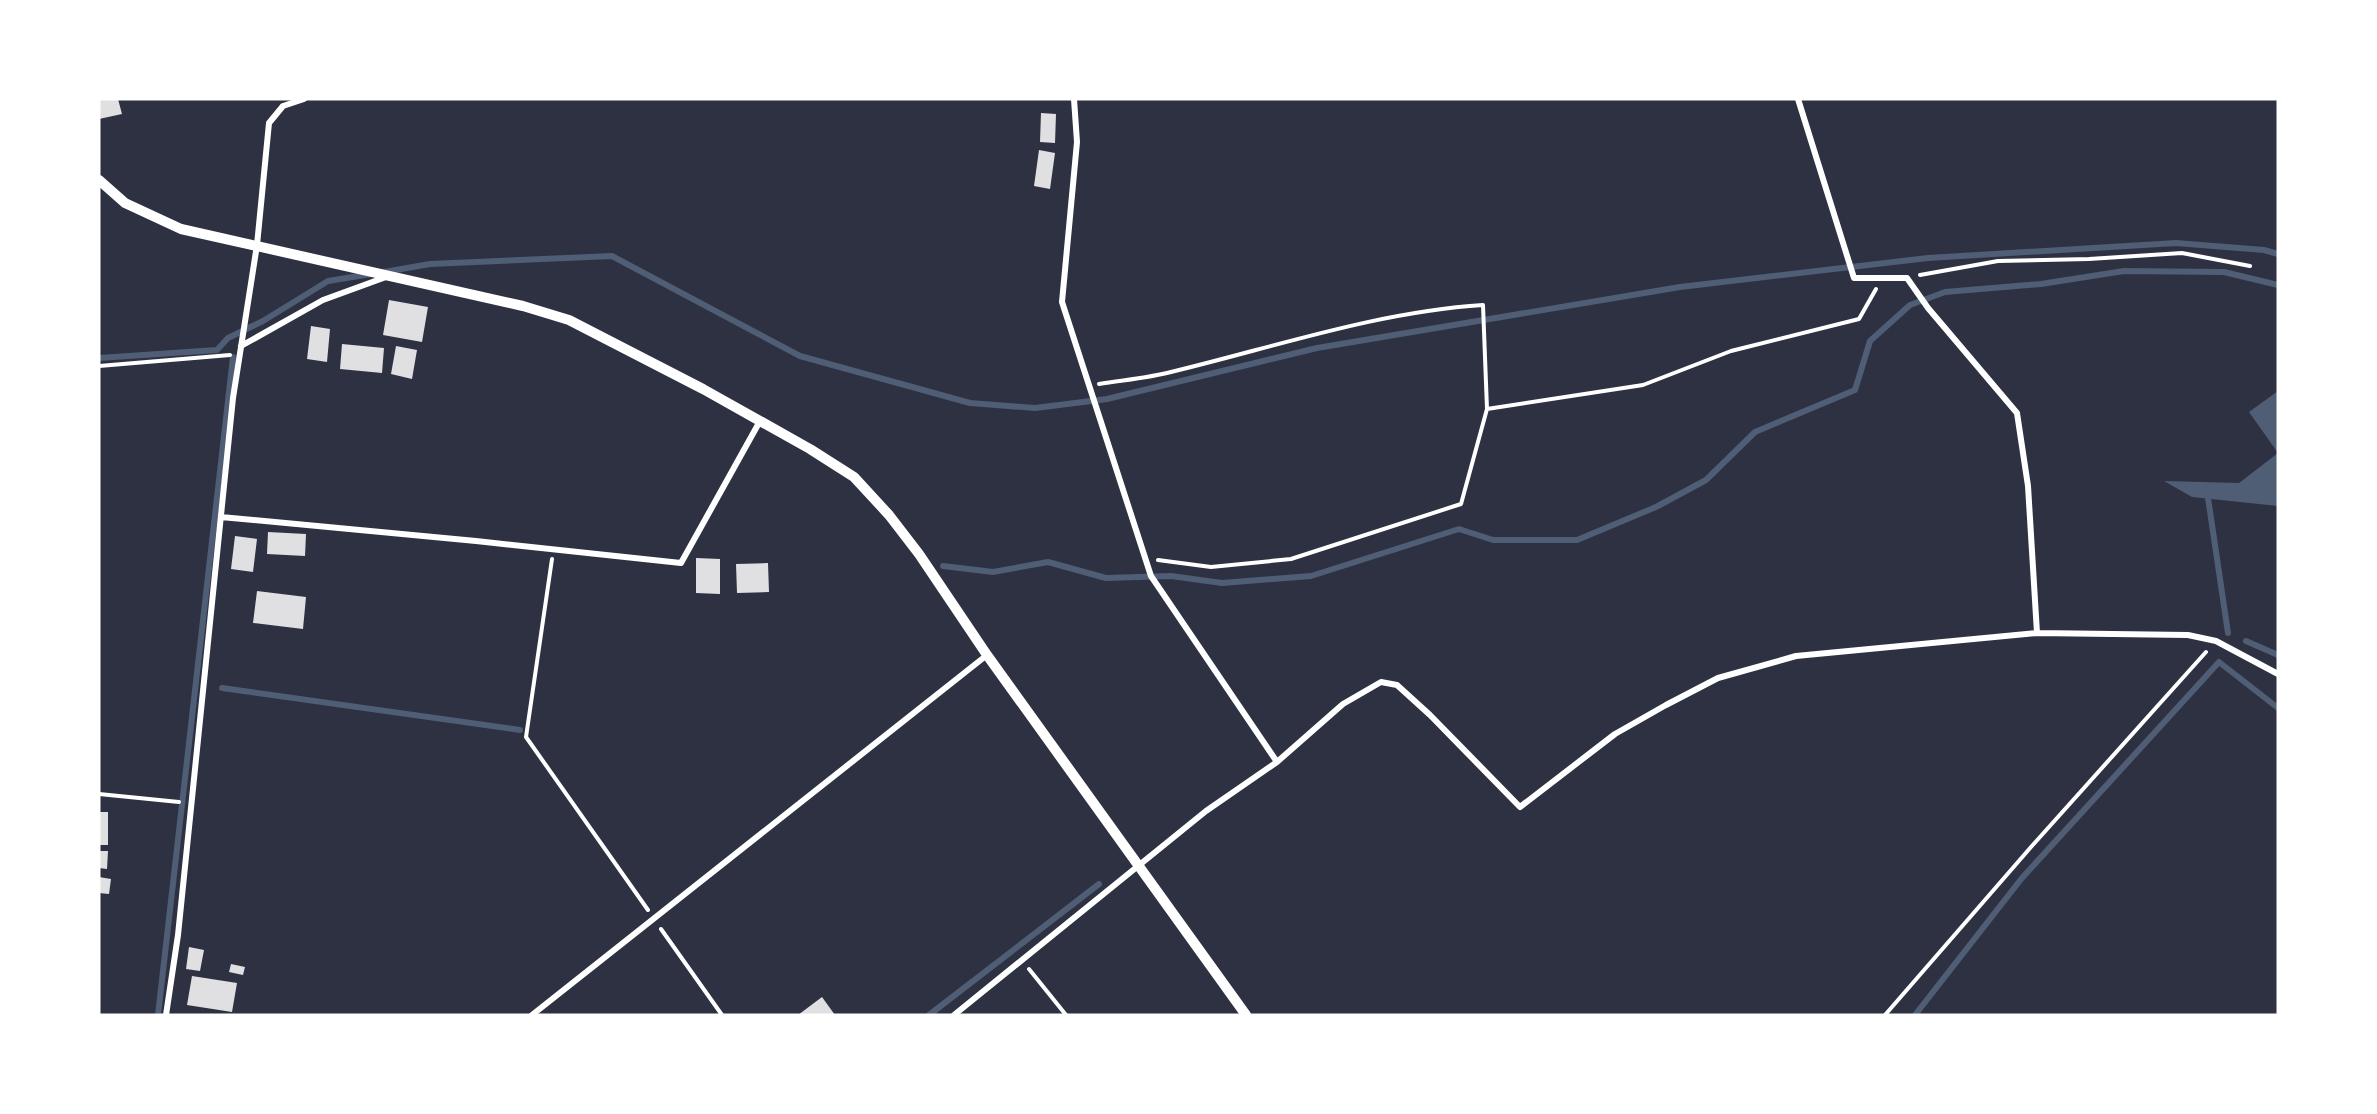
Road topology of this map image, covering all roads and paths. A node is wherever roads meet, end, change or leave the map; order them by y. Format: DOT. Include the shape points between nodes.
graph roads {
  1 [pos="304,99"];
  2 [pos="1074,99"];
  3 [pos="1798,99"];
  4 [pos="99,180"];
  5 [pos="257,245"];
  6 [pos="2250,266"];
  7 [pos="390,276"];
  8 [pos="1882,278"];
  9 [pos="1907,278"];
  10 [pos="241,346"];
  11 [pos="240,354"];
  12 [pos="99,366"];
  13 [pos="1090,386"];
  14 [pos="1486,409"];
  15 [pos="760,421"];
  16 [pos="221,517"];
  17 [pos="553,549"];
  18 [pos="1146,558"];
  19 [pos="2037,633"];
  20 [pos="2216,640"];
  21 [pos="987,655"];
  22 [pos="2278,674"];
  23 [pos="1276,762"];
  24 [pos="99,794"];
  25 [pos="192,803"];
  26 [pos="1140,866"];
  27 [pos="654,919"];
  28 [pos="1022,961"];
  29 [pos="166,1015"];
  30 [pos="532,1015"];
  31 [pos="722,1015"];
  32 [pos="954,1015"];
  33 [pos="1066,1015"];
  34 [pos="1246,1015"];
  35 [pos="1885,1015"];
  1 -- 5 [label="street" via="284,106 269,123"];
  2 -- 13 [label="street" via="1077,142 1062,302"];
  3 -- 8 [label="street" via="1854,279"];
  4 -- 5 [label="street" via="125,202 181,229"];
  5 -- 7 [label="street"];
  5 -- 10 [label="street"];
  6 -- 9 [label="path" via="2182,253 1998,261"];
  7 -- 10 [label="street" via="323,300"];
  7 -- 15 [label="street" via="569,320"];
  8 -- 9 [label="street"];
  8 -- 14 [label="path" via="1859,319 1731,351 1643,385"];
  9 -- 19 [label="street" via="2017,413 2028,486"];
  10 -- 11 [label="street"];
  11 -- 12 [label="path"];
  11 -- 16 [label="street"];
  13 -- 14 [label="path" via="1169,373 1383,318 1483,305"];
  13 -- 18 [label="street"];
  14 -- 18 [label="path" via="1461,504 1291,559 1211,567"];
  15 -- 17 [label="street" via="681,563"];
  15 -- 21 [label="street" via="854,477 889,514"];
  16 -- 17 [label="street"];
  16 -- 25 [label="street"];
  17 -- 27 [label="path" via="526,736"];
  18 -- 23 [label="street" via="1161,592"];
  19 -- 20 [label="street" via="2188,635"];
  19 -- 23 [label="street" via="1796,656 1718,678 1615,734 1520,807 1397,685 1381,682 1343,704"];
  20 -- 22 [label="street"];
  20 -- 35 [label="path"];
  21 -- 26 [label="street"];
  21 -- 27 [label="street"];
  23 -- 26 [label="street" via="1206,811"];
  24 -- 25 [label="path"];
  25 -- 29 [label="street"];
  26 -- 28 [label="street"];
  26 -- 34 [label="street"];
  27 -- 30 [label="street"];
  27 -- 31 [label="path"];
  28 -- 32 [label="street"];
  28 -- 33 [label="path"];
}
